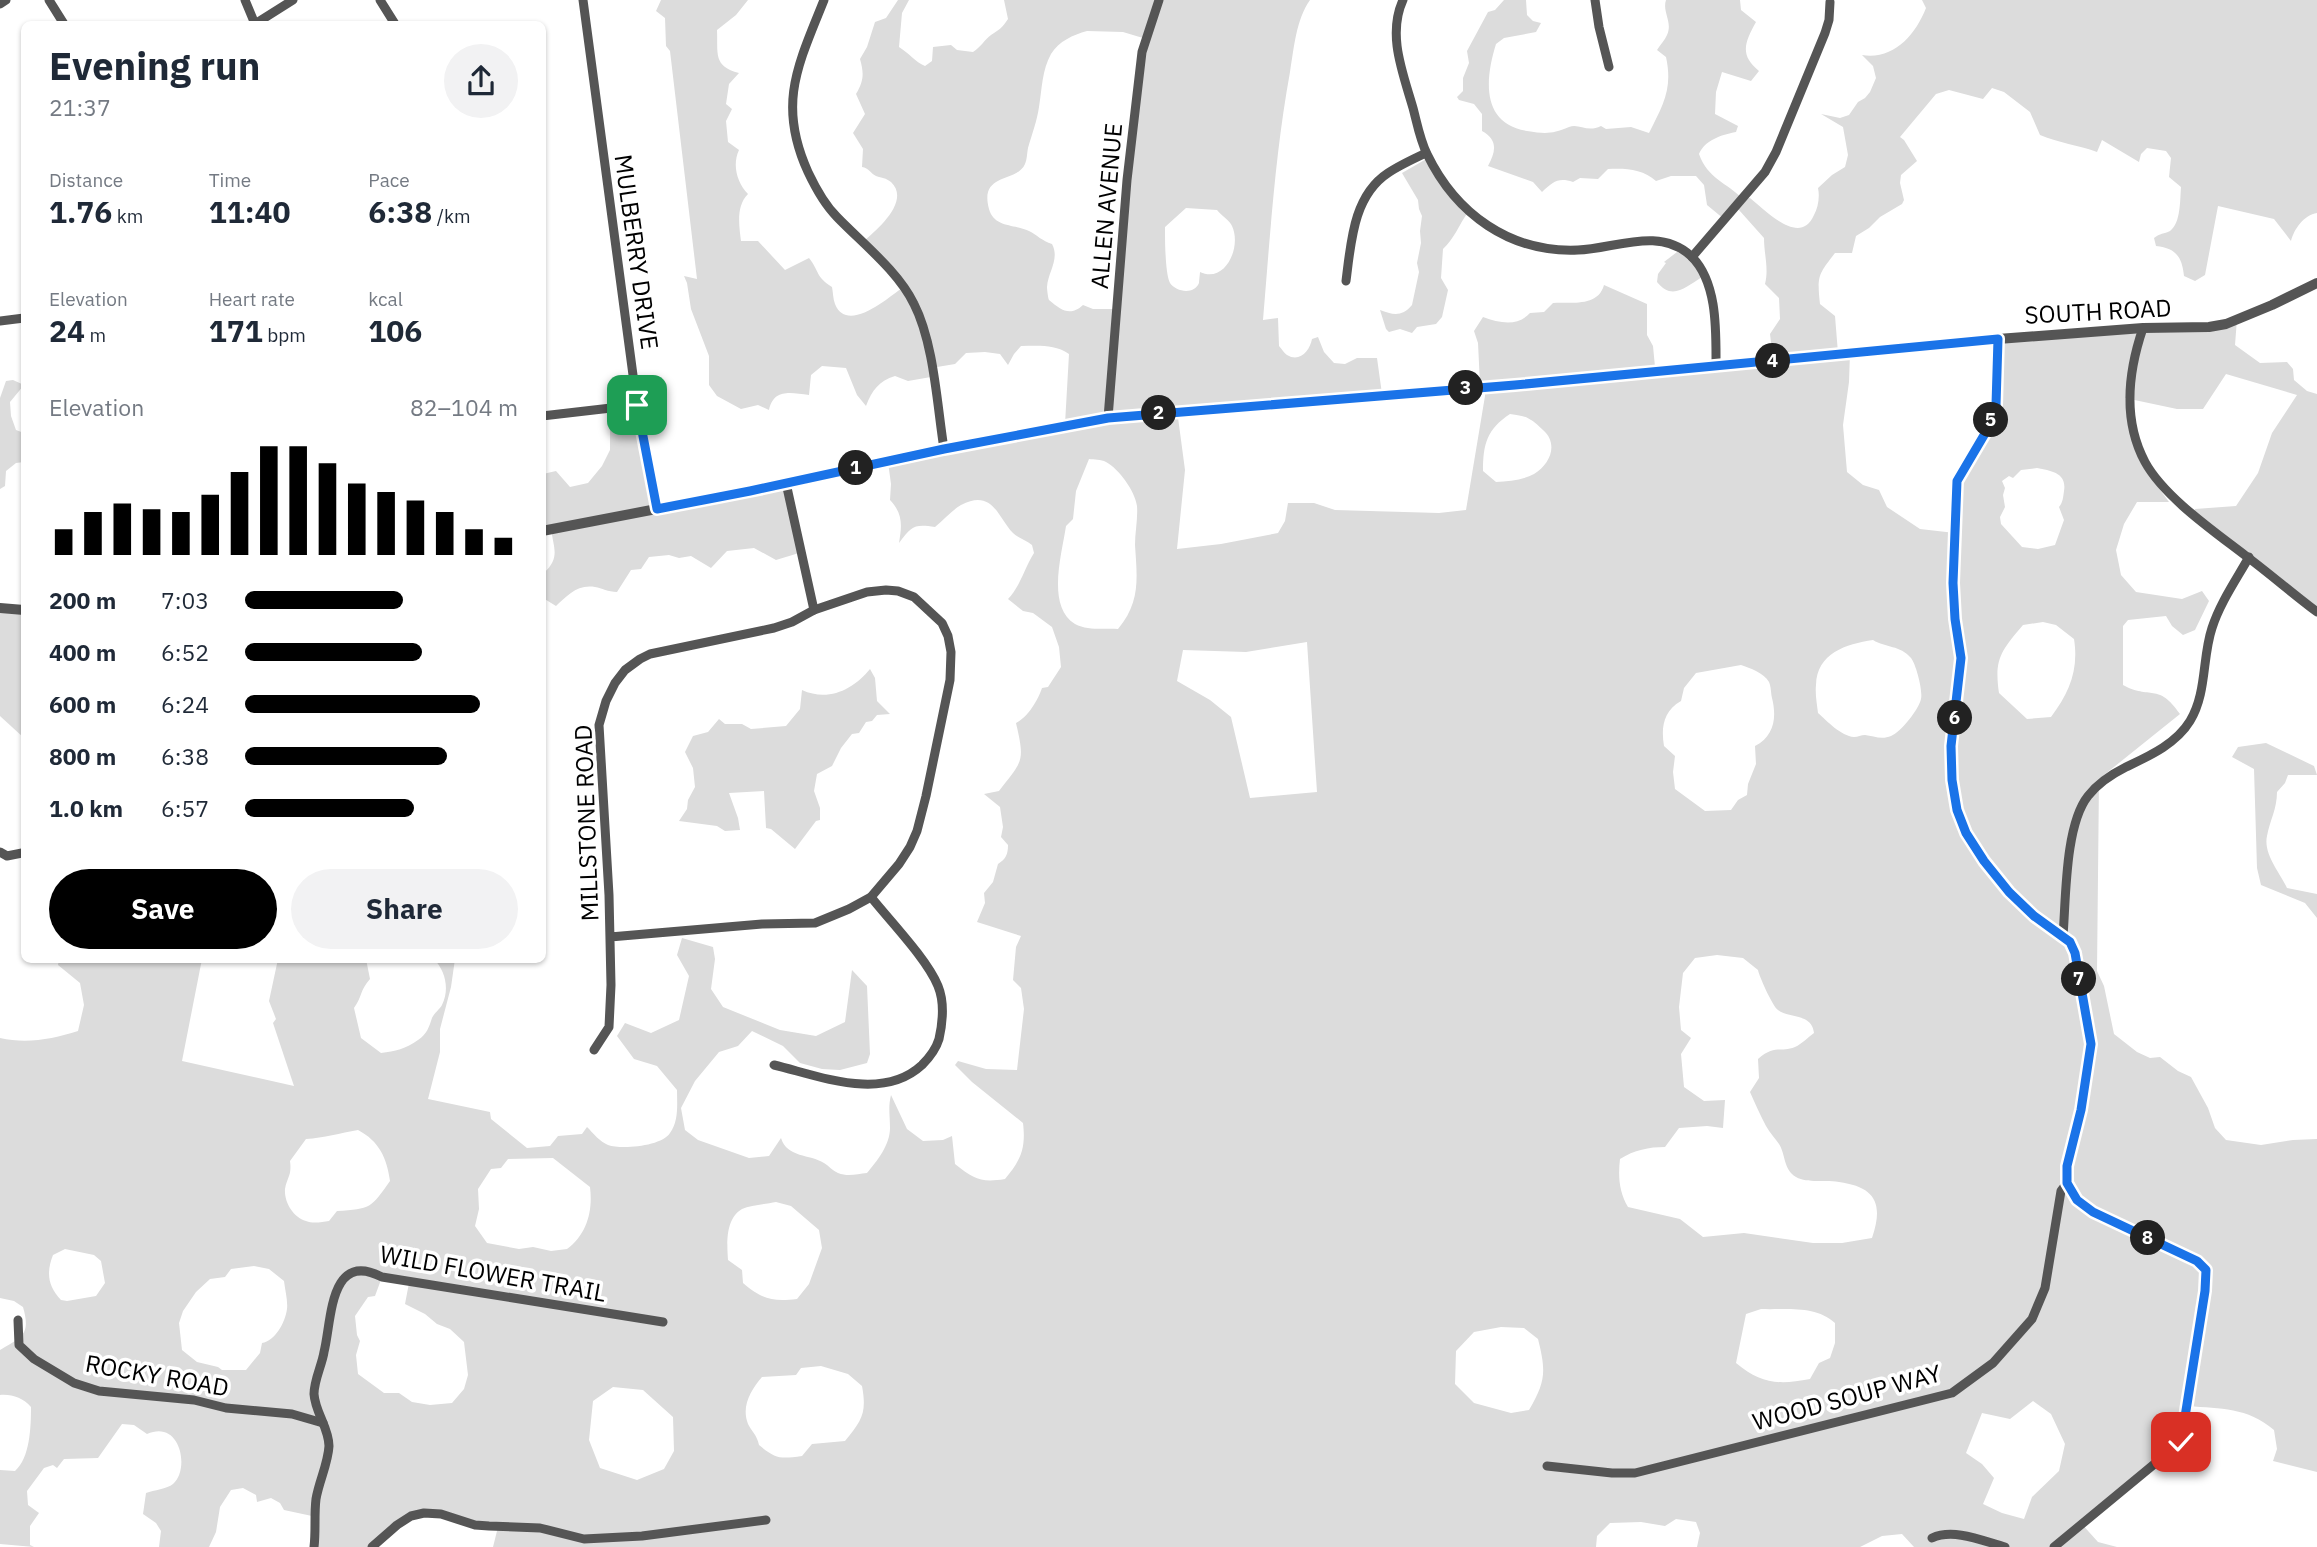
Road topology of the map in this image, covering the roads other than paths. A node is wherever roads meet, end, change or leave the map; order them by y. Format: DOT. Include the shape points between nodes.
graph roads {
  1 [pos="6,0"];
  2 [pos="49,0"];
  3 [pos="245,0"];
  4 [pos="293,0"];
  5 [pos="380,0"];
  6 [pos="583,0"];
  7 [pos="824,0"];
  8 [pos="1159,0"];
  9 [pos="1403,0"];
  10 [pos="1595,0"];
  11 [pos="1830,2"];
  12 [pos="0,4"];
  13 [pos="62,21"];
  14 [pos="254,21"];
  15 [pos="260,21"];
  16 [pos="393,21"];
  17 [pos="1609,67"];
  18 [pos="1426,153"];
  19 [pos="1692,257"];
  20 [pos="1346,281"];
  21 [pos="2317,283"];
  22 [pos="21,318"];
  23 [pos="0,321"];
  24 [pos="2143,328"];
  25 [pos="1998,339"];
  26 [pos="1716,367"];
  27 [pos="637,405"];
  28 [pos="546,416"];
  29 [pos="1108,418"];
  30 [pos="944,449"];
  31 [pos="786,483"];
  32 [pos="657,509"];
  33 [pos="546,530"];
  34 [pos="2249,558"];
  35 [pos="0,608"];
  36 [pos="21,610"];
  37 [pos="814,610"];
  38 [pos="2317,612"];
  39 [pos="0,852"];
  40 [pos="21,853"];
  41 [pos="871,897"];
  42 [pos="2063,936"];
  43 [pos="610,937"];
  44 [pos="594,1050"];
  45 [pos="774,1065"];
  46 [pos="2067,1183"];
  47 [pos="18,1320"];
  48 [pos="663,1322"];
  49 [pos="323,1423"];
  50 [pos="1547,1466"];
  51 [pos="766,1520"];
  52 [pos="1932,1538"];
  53 [pos="314,1547"];
  54 [pos="372,1547"];
  55 [pos="2005,1547"];
  56 [pos="2054,1547"];
  1 -- 12 [label="street"];
  2 -- 13 [label="street"];
  3 -- 14 [label="street"];
  4 -- 15 [label="street"];
  5 -- 16 [label="street"];
  6 -- 27 [label="street, MULBERRY DRIVE"];
  7 -- 30 [label="street" via="794,78 797,146 826,204 896,276 915,306 927,342"];
  8 -- 29 [label="street, ALLEN AVENUE" via="1142,52"];
  9 -- 18 [label="street" via="1395,33"];
  10 -- 17 [label="street"];
  11 -- 19 [label="street" via="1825,33 1776,152 1750,191"];
  18 -- 19 [label="street" via="1469,212 1529,247 1578,250 1641,240 1665,243"];
  18 -- 20 [label="street" via="1387,174 1363,200"];
  19 -- 26 [label="street" via="1709,285"];
  21 -- 24 [label="street, SOUTH ROAD" via="2226,324"];
  22 -- 23 [label="street"];
  24 -- 25 [label="street, SOUTH ROAD"];
  24 -- 34 [label="street" via="2128,391 2130,415 2145,463 2181,503"];
  25 -- 26 [label="street, SOUTH ROAD"];
  25 -- 42 [label="street" via="1996,405 1990,425 1957,481 1953,583 1961,658 1952,780 1966,833 1984,861 2034,916"];
  26 -- 29 [label="street, SOUTH ROAD"];
  27 -- 28 [label="street"];
  27 -- 32 [label="street, MULBERRY DRIVE"];
  29 -- 30 [label="street, SOUTH ROAD"];
  30 -- 31 [label="street, SOUTH ROAD"];
  31 -- 32 [label="street, SOUTH ROAD"];
  31 -- 37 [label="street"];
  32 -- 33 [label="street, SOUTH ROAD"];
  34 -- 38 [label="street"];
  34 -- 42 [label="street" via="2213,626 2196,709 2187,725 2159,750 2108,777 2079,811 2071,843"];
  35 -- 36 [label="street"];
  37 -- 41 [label="street, MILLSTONE ROAD" via="867,592 898,591 923,604 943,623 948,636 950,680 917,831 900,864"];
  37 -- 43 [label="street, MILLSTONE ROAD" via="774,628 650,654 615,682 599,725"];
  39 -- 40 [label="street" via="7,856"];
  41 -- 43 [label="street" via="815,923"];
  41 -- 45 [label="street" via="939,987 943,1003 937,1045 916,1070 886,1084 866,1085"];
  42 -- 46 [label="street, WOOD SOUP WAY" via="2075,953 2091,1044"];
  43 -- 44 [label="street, MILLSTONE ROAD" via="608,1027"];
  46 -- 50 [label="street, WOOD SOUP WAY" via="2061,1191 2045,1288 2032,1320 1993,1363 1952,1393 1635,1473"];
  46 -- 56 [label="street" via="2077,1200 2093,1212 2197,1261 2206,1270 2181,1442"];
  47 -- 49 [label="street, ROCKY ROAD" via="19,1345 74,1383 99,1391 292,1414"];
  48 -- 49 [label="street, WILD FLOWER TRAIL" via="351,1272 337,1289 316,1382 314,1395"];
  49 -- 53 [label="street, WILD FLOWER TRAIL" via="329,1447 316,1499"];
  51 -- 54 [label="street" via="584,1539 540,1528 488,1527 424,1513 397,1525"];
  52 -- 55 [label="street" via="1959,1535"];
}
